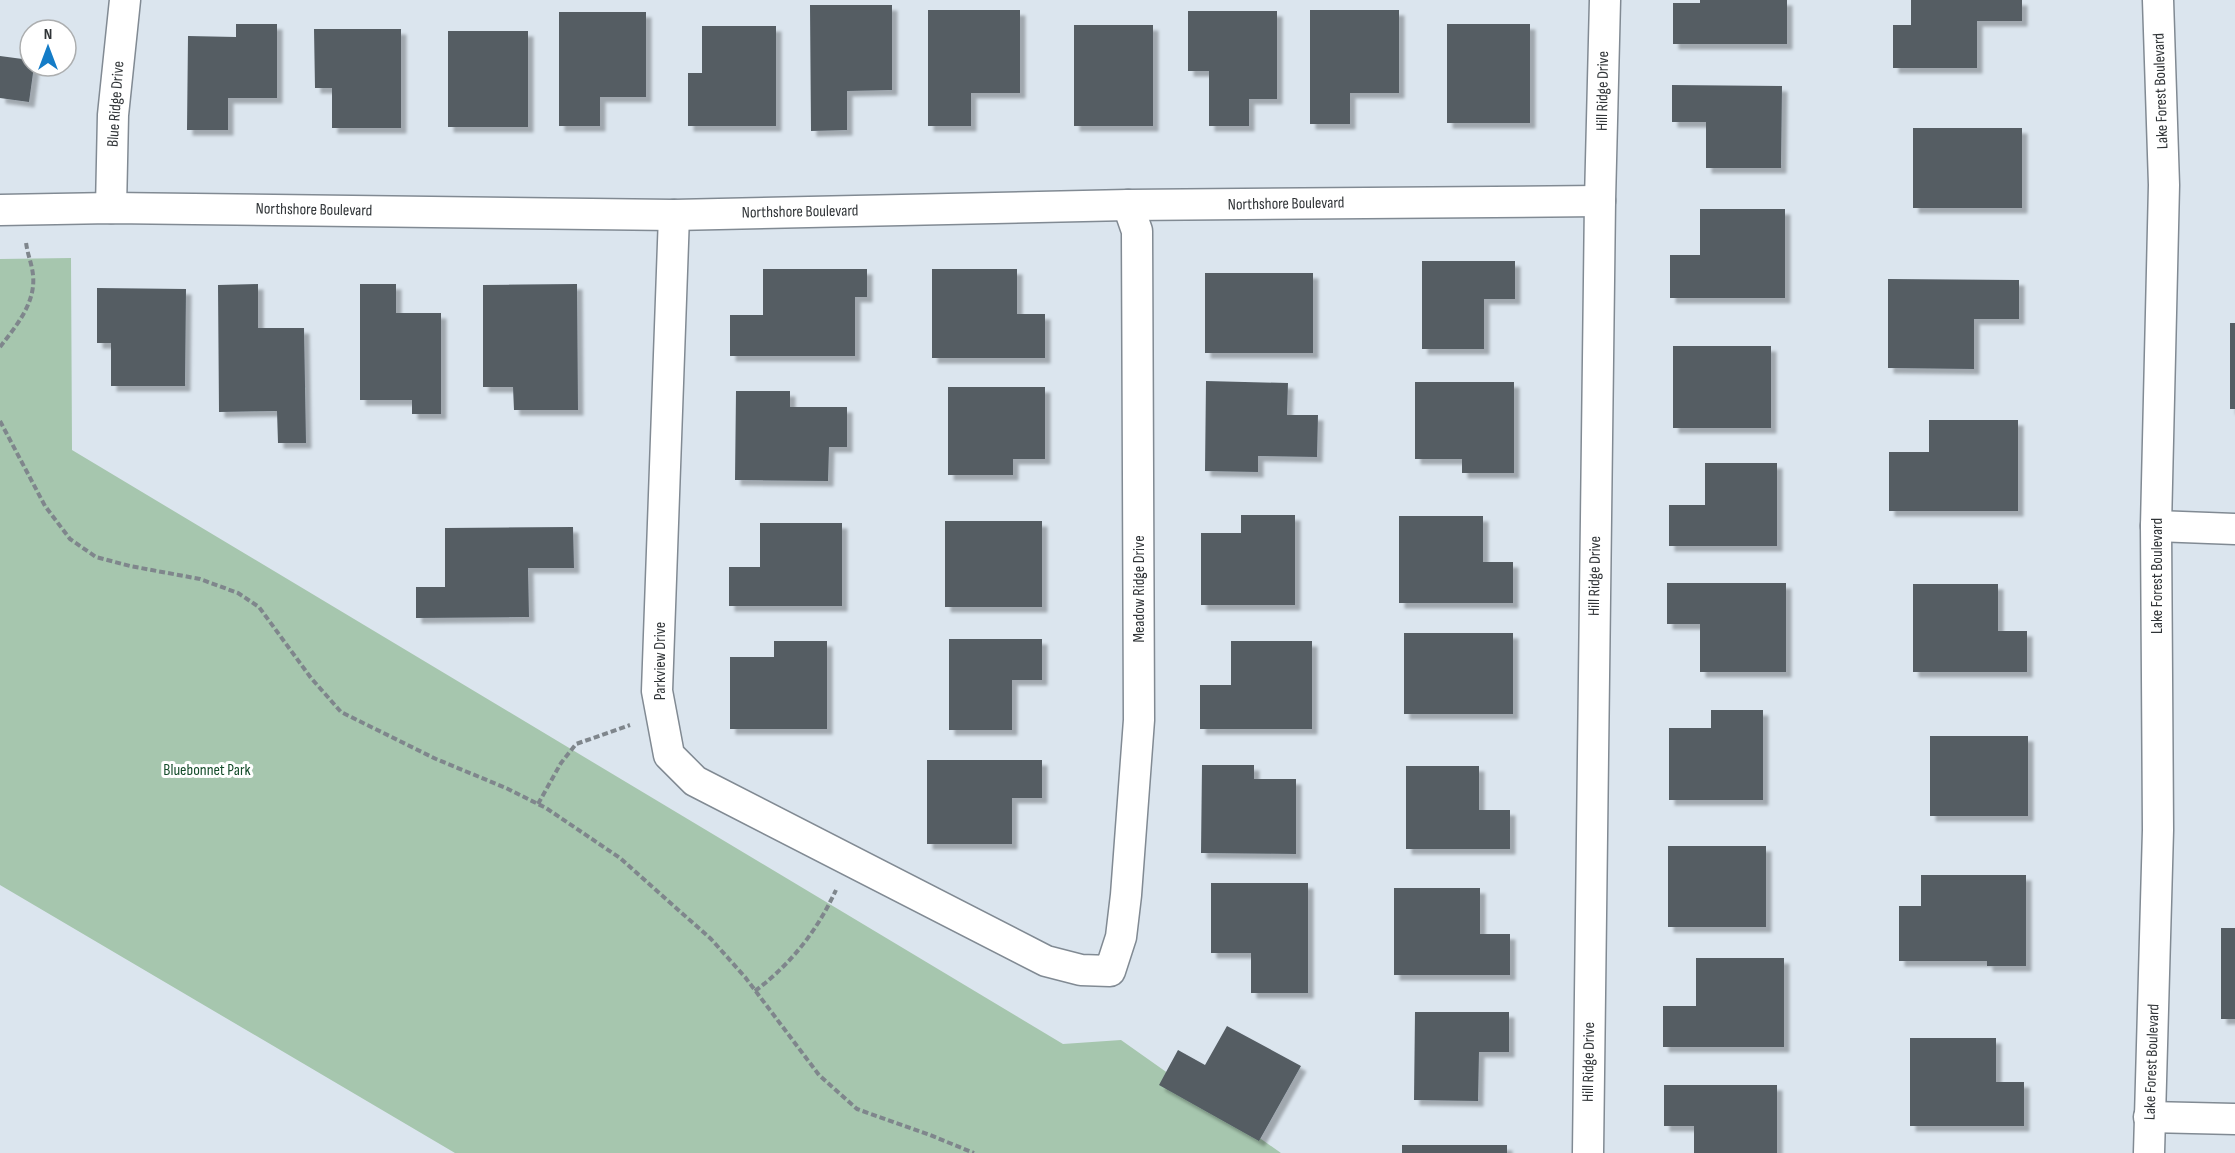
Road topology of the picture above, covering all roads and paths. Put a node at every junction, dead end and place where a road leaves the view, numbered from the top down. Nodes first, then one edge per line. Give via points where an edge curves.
1 (125, 0) edge
2 (1605, 0) edge
3 (2158, 0) edge
4 (1600, 201) junction
5 (1128, 205) junction
6 (111, 208) junction
7 (12, 209) edge
8 (674, 215) junction
9 (0, 347) edge
10 (0, 421) edge
11 (2156, 526) junction
12 (2235, 529) edge
13 (662, 714) junction
14 (538, 804) junction
15 (850, 861) junction
16 (1110, 971) joint
17 (755, 991) junction
18 (2149, 1117) junction
19 (2235, 1119) edge
20 (974, 1153) edge
21 (1588, 1153) edge
22 (2149, 1153) edge

1 - 6 street, Blue Ridge Drive via 113,115
2 - 4 street, Hill Ridge Drive
3 - 11 street, Lake Forest Boulevard via 2164,185
4 - 5 street, Northshore Boulevard
4 - 21 street, Hill Ridge Drive
5 - 8 street, Northshore Boulevard
5 - 16 street, Meadow Ridge Drive via 1137,231 1139,720 1126,895 1121,937
6 - 7 street, Northshore Boulevard
6 - 8 street, Northshore Boulevard
7 - 9 path via 33,272 34,290 28,307
8 - 13 street, Parkview Drive via 657,691
10 - 14 path via 45,506 70,539 96,557 200,579 238,593 259,607 341,712
11 - 12 street
11 - 18 street, Lake Forest Boulevard via 2158,830
13 - 14 path via 576,744
13 - 15 street, Parkview Drive via 669,755 695,781
14 - 17 path via 620,858 711,939
15 - 16 street, Parkview Drive via 1046,961 1081,970
15 - 17 path via 825,913 807,939 774,977
17 - 20 path via 819,1075 857,1109
18 - 19 street
18 - 22 street, Lake Forest Boulevard

